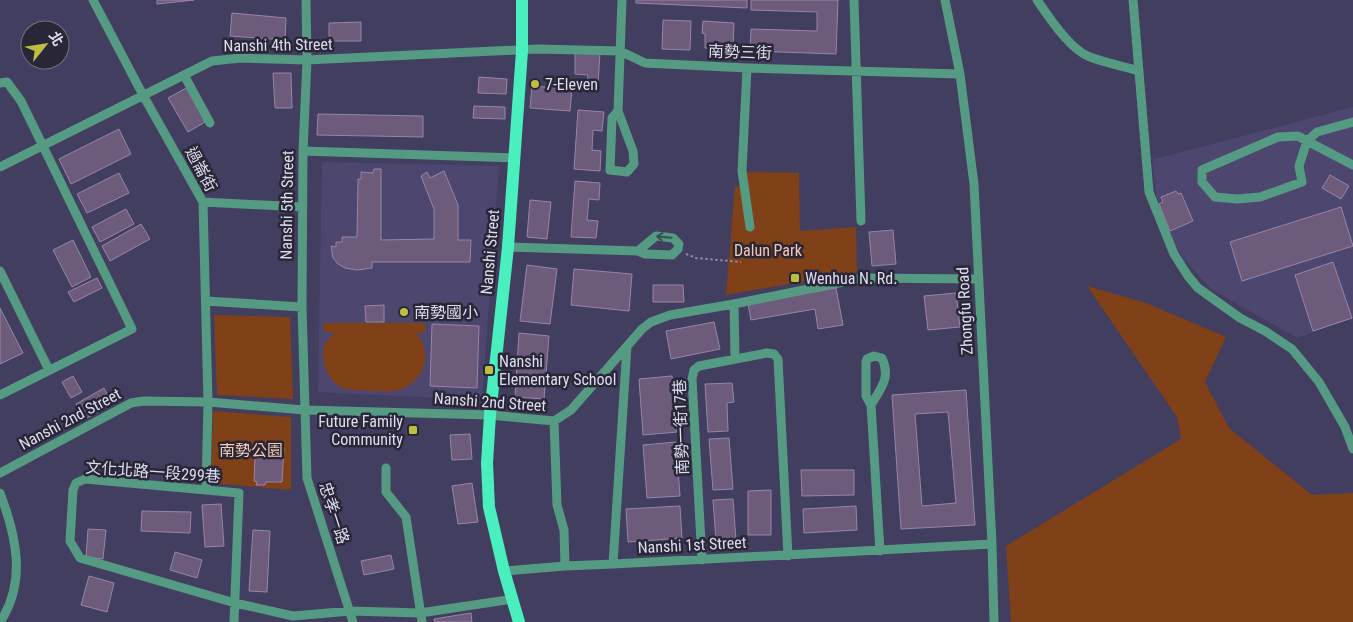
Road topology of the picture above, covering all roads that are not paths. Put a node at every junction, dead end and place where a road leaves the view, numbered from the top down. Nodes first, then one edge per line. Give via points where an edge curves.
1 (93, 0) edge
2 (306, 0) edge
3 (522, 0) edge
4 (622, 0) edge
5 (854, 0) edge
6 (945, 0) edge
7 (1037, 0) edge
8 (1133, 0) edge
9 (522, 51) junction
10 (620, 51) junction
11 (307, 60) junction
12 (746, 68) junction
13 (858, 71) junction
14 (1139, 71) junction
15 (960, 74) junction
16 (184, 75) junction
17 (0, 83) edge
18 (143, 95) junction
19 (618, 111) junction
20 (1353, 122) edge
21 (210, 123) dead end
22 (1307, 141) junction
23 (44, 145) junction
24 (303, 151) junction
25 (514, 158) junction
26 (1353, 165) edge
27 (0, 167) edge
28 (203, 202) junction
29 (302, 207) junction
30 (861, 221) dead end
31 (750, 227) dead end
32 (508, 247) junction
33 (638, 251) junction
34 (0, 271) edge
35 (979, 278) junction
36 (206, 301) junction
37 (734, 304) junction
38 (302, 307) junction
39 (627, 345) junction
40 (735, 358) junction
41 (49, 370) junction
42 (0, 395) edge
43 (208, 402) junction
44 (871, 405) junction
45 (304, 410) junction
46 (490, 415) junction
47 (554, 421) junction
48 (1353, 449) edge
49 (386, 468) dead end
50 (0, 473) edge
51 (206, 490) junction
52 (0, 493) edge
53 (992, 544) junction
54 (880, 551) junction
55 (788, 556) junction
56 (702, 560) junction
57 (613, 564) junction
58 (565, 566) junction
59 (504, 570) junction
60 (513, 598) junction
61 (235, 603) junction
62 (351, 612) junction
63 (421, 618) edge
64 (0, 622) edge
65 (234, 622) edge
66 (353, 622) edge
67 (519, 622) edge
68 (994, 622) edge

1 - 18 street, 過崙街
2 - 11 street, Nanshi 5th Street
3 - 9 main road, Nanshi Street
4 - 10 street
5 - 13 street
6 - 15 street, Zhongfu Road
7 - 14 street via 1062,33 1088,57
8 - 14 street
9 - 10 street, 南勢三街
9 - 11 street, Nanshi 4th Street
9 - 25 main road, Nanshi Street
10 - 12 street, 南勢三街 via 645,63
10 - 19 street
11 - 16 street, Nanshi 4th Street via 241,58 212,61
11 - 24 street, Nanshi 5th Street
12 - 13 street, 南勢三街
12 - 31 street via 742,171
13 - 15 street, 南勢三街
13 - 30 street
14 - 48 street via 1149,192 1174,254 1198,288 1292,349 1319,382 1345,427
15 - 35 street, Zhongfu Road via 974,184
16 - 18 street, Nanshi 4th Street
16 - 21 street
17 - 23 street via 7,82 21,101
18 - 23 street, Nanshi 4th Street
18 - 28 street, 過崙街
19 - 19 street via 633,151 634,164 627,172 610,170 612,118
20 - 22 street via 1317,132
22 - 22 street via 1299,166 1302,182 1260,197 1237,199 1215,197 1202,182 1202,170 1278,137 1298,136
22 - 26 street
23 - 27 street, Nanshi 4th Street
23 - 41 street via 132,328
24 - 25 street
24 - 29 street, Nanshi 5th Street
25 - 32 main road, Nanshi Street
28 - 29 street
28 - 36 street, 過崙街
29 - 38 street, Nanshi 5th Street
32 - 33 street
32 - 46 main road, Nanshi Street
33 -> 33 street via 672,255 679,244 673,238 656,236
34 - 41 street
35 - 37 street, Nanshi 2nd Street via 862,278
35 - 53 street, Zhongfu Road
36 - 38 street
36 - 43 street, 過崙街
37 - 39 street, Nanshi 2nd Street via 659,318 642,329
37 - 40 street
38 - 45 street, Nanshi 5th Street
39 - 47 street, Nanshi 2nd Street via 571,410
39 - 57 street, Nanshi 1st Street
40 - 55 street, 南勢一街17巷 via 767,353 778,359
40 - 56 street, 南勢一街17巷 via 699,366 694,370 692,379
41 - 42 street
43 - 45 street, Nanshi 2nd Street
43 - 50 street, Nanshi 2nd Street via 131,403
43 - 51 street, 過崙街
44 - 44 street via 885,382 886,367 882,358 874,356 867,358 866,362 866,396
44 - 54 street
45 - 46 street, Nanshi 2nd Street
45 - 62 street, 忠孝一路 via 307,478
46 - 47 street, Nanshi 2nd Street
46 - 59 main road, Nanshi Street via 489,506
47 - 58 street via 557,505 564,530
49 - 63 street via 386,492 406,517
51 - 61 street, 文化北路一段299巷 via 239,493
51 - 61 street, 文化北路一段299巷 via 85,480 76,483 72,490 70,541 80,558
52 - 64 street via 16,552 14,596
53 - 54 street, Nanshi 1st Street
53 - 68 street, Zhongfu Road
54 - 55 street, Nanshi 1st Street
55 - 56 street, Nanshi 1st Street
56 - 57 street, Nanshi 1st Street
57 - 58 street
58 - 59 street
59 - 60 main road, Nanshi Street
60 - 63 street, 文化北路一段299巷
60 - 67 main road, Nanshi Street
61 - 62 street, 文化北路一段299巷 via 293,616
61 - 65 street, 文化北路一段299巷
62 - 63 street, 文化北路一段299巷
62 - 66 street, 忠孝一路

